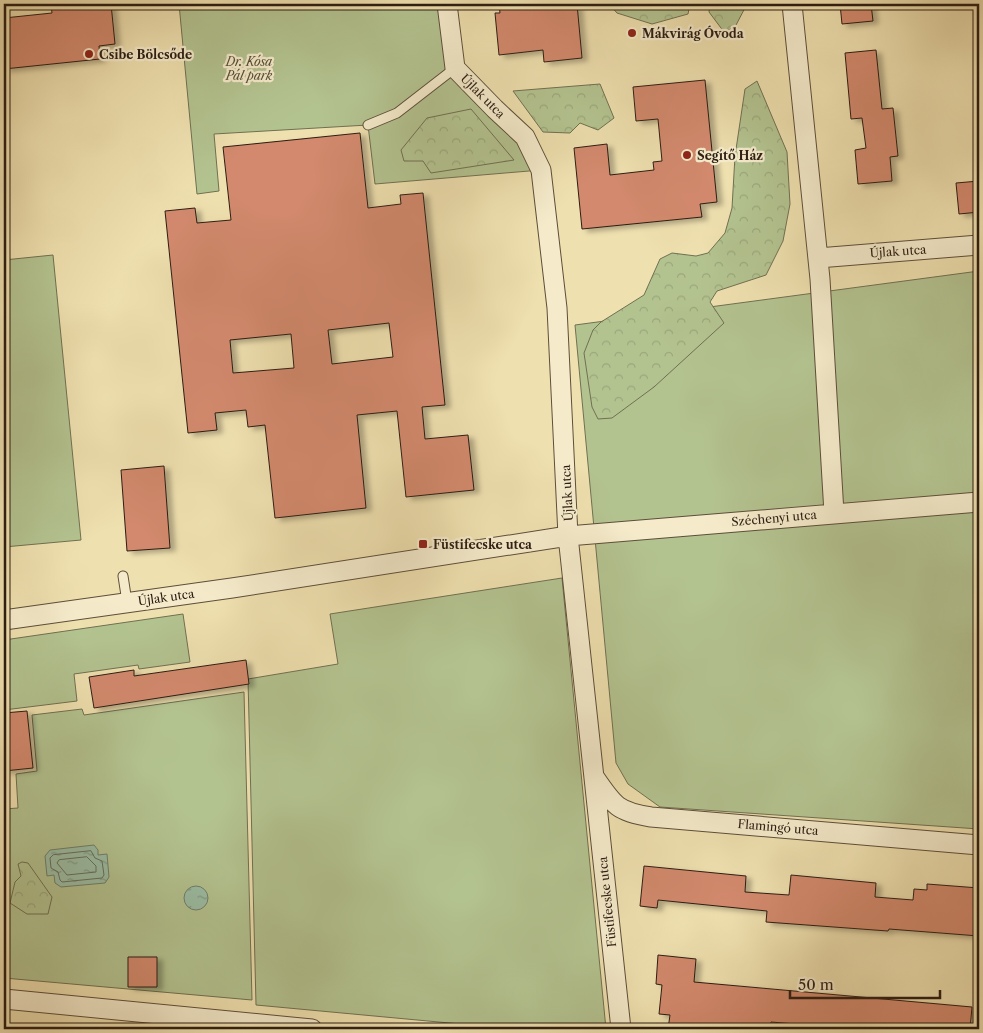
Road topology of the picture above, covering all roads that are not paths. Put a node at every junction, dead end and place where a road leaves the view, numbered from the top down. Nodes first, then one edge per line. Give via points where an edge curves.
1 (447, 4) edge
2 (792, 4) edge
3 (455, 68) junction
4 (368, 125) dead end
5 (979, 245) edge
6 (818, 258) junction
7 (979, 502) edge
8 (834, 513) junction
9 (568, 536) junction
10 (124, 576) dead end
11 (127, 602) junction
12 (4, 620) edge
13 (593, 776) junction
14 (979, 845) edge
15 (4, 999) edge
16 (312, 1029) edge
17 (621, 1029) edge

1 - 3 street, Újlak utca
2 - 6 street
3 - 4 lane via 397,113
3 - 9 street, Újlak utca via 524,137 541,170 557,308
5 - 6 street, Újlak utca
6 - 8 street
7 - 8 street, Széchenyi utca
8 - 9 street, Széchenyi utca
9 - 11 street, Újlak utca
9 - 13 street, Füstifecske utca
10 - 11 lane
11 - 12 street, Újlak utca
13 - 14 street, Flamingó utca via 611,801 629,813 651,817
13 - 17 street, Füstifecske utca
15 - 16 street

